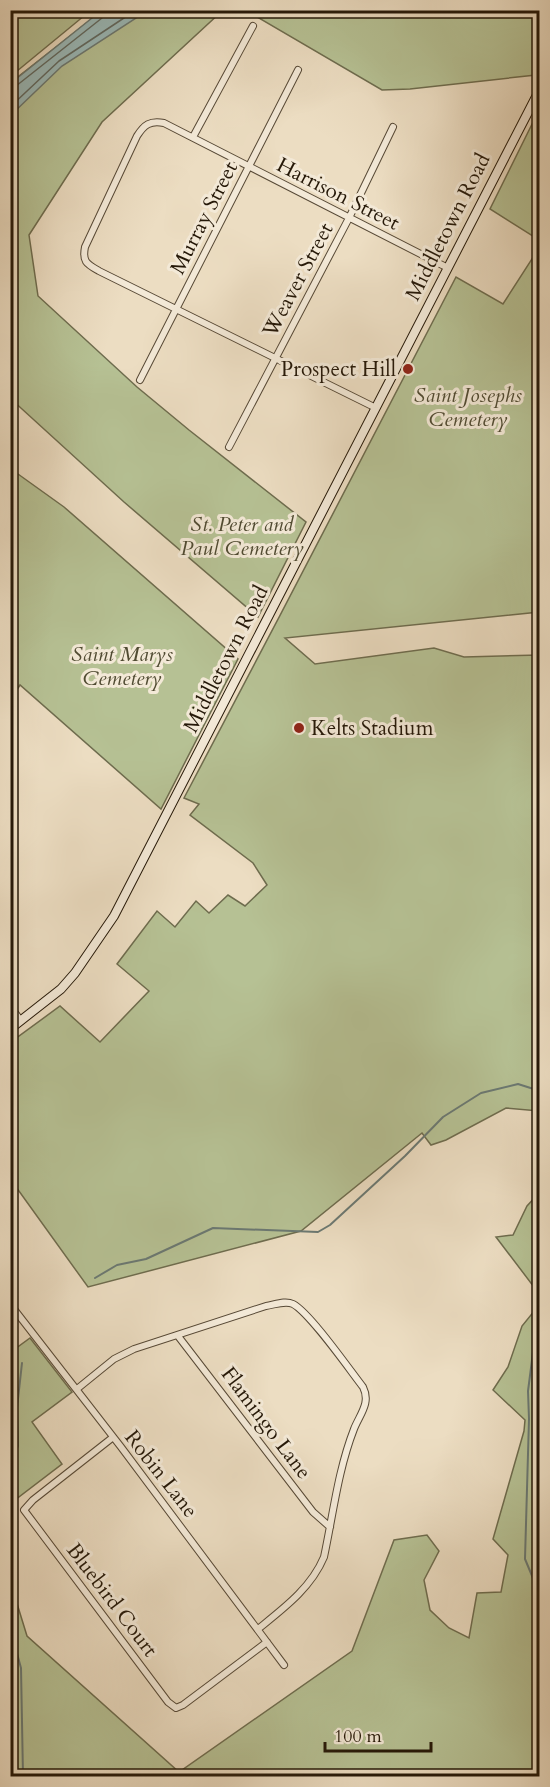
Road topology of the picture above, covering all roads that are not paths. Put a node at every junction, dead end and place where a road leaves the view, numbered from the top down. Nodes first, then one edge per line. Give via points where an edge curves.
1 (253, 26) dead end
2 (298, 70) dead end
3 (540, 89) edge
4 (393, 127) dead end
5 (193, 137) junction
6 (249, 167) junction
7 (349, 218) junction
8 (448, 268) junction
9 (176, 308) junction
10 (275, 358) junction
11 (140, 380) dead end
12 (376, 408) junction
13 (229, 447) dead end
14 (10, 1006) edge
15 (21, 1021) junction
16 (10, 1029) edge
17 (10, 1304) edge
18 (178, 1336) junction
19 (77, 1389) junction
20 (112, 1438) junction
21 (330, 1527) junction
22 (258, 1629) junction
23 (267, 1641) junction
24 (284, 1665) dead end

1 - 5 street
2 - 6 street, Murray Street
3 - 8 street, Middletown Road
4 - 7 street, Weaver Street
5 - 6 street, Harrison Street
5 - 9 street, Harrison Street via 164,123 145,125 83,256 99,271
6 - 7 street, Harrison Street
6 - 9 street, Murray Street
7 - 8 street, Harrison Street
7 - 10 street, Weaver Street
8 - 12 street, Middletown Road
9 - 10 street
9 - 11 street, Murray Street
10 - 12 street
10 - 13 street, Weaver Street
12 - 15 street, Middletown Road via 114,916 61,989
14 - 15 street
15 - 16 street, Middletown Road
17 - 19 street, Robin Lane
18 - 19 street via 122,1354
18 - 21 street, Flamingo Lane via 313,1512
18 - 21 street via 288,1302 306,1316 333,1349 367,1395 344,1461
19 - 20 street, Robin Lane
20 - 22 street, Robin Lane
20 - 23 street, Bluebird Court via 24,1510 168,1702 179,1708
21 - 22 street via 319,1569 303,1591
22 - 23 street, Robin Lane
23 - 24 street, Robin Lane

